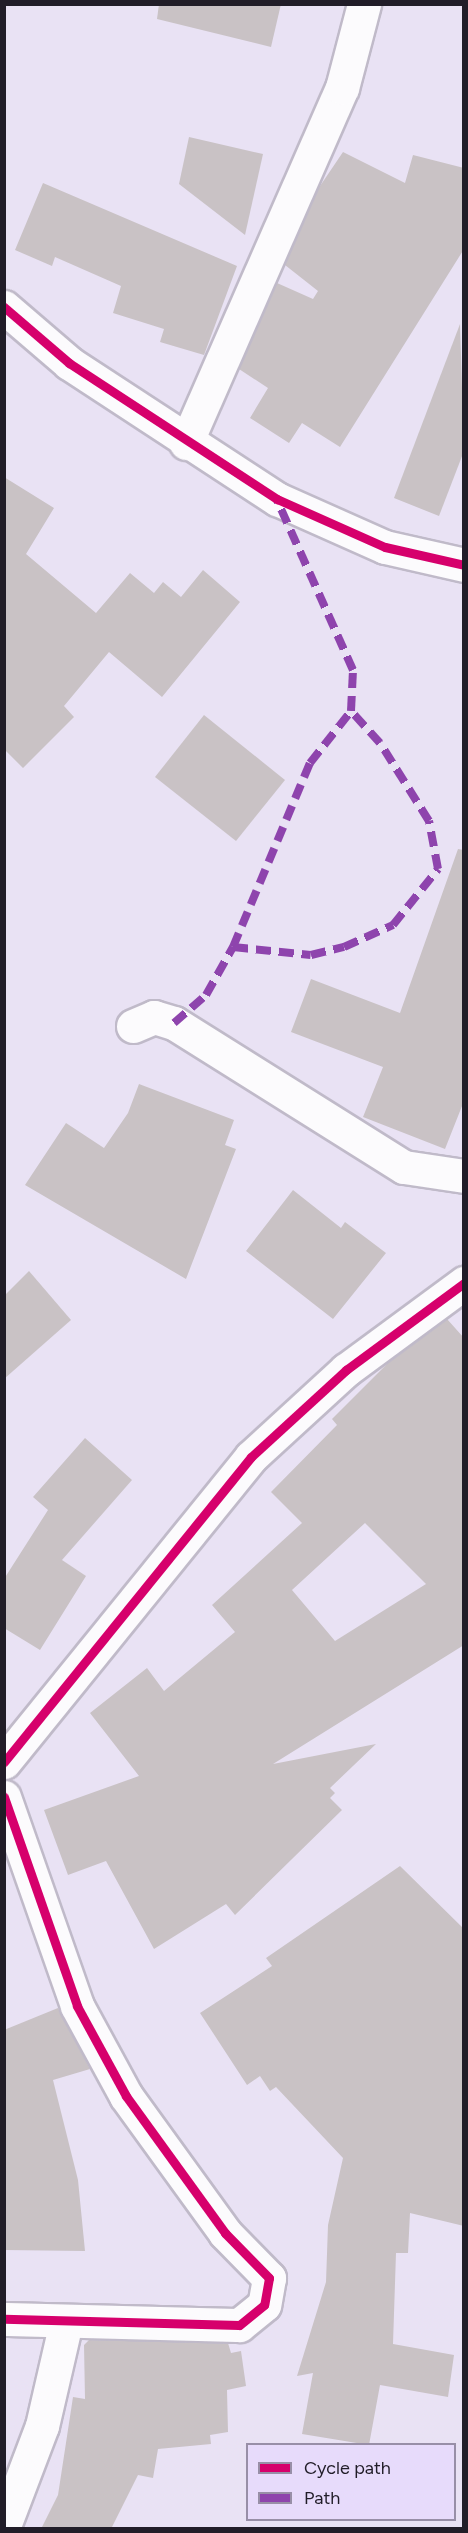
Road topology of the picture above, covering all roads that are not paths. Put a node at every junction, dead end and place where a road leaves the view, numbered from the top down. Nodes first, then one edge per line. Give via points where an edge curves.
1 (364, 4) edge
2 (4, 307) edge
3 (186, 443) junction
4 (464, 565) edge
5 (133, 1026) dead end
6 (464, 1176) edge
7 (464, 1283) edge
8 (4, 1762) edge
9 (4, 1797) edge
10 (4, 2319) edge
11 (66, 2322) junction
12 (4, 2526) edge

1 - 3 street via 324,132
2 - 3 street via 69,363
3 - 4 street via 277,499 385,547
5 - 6 street via 154,1017 174,1023 404,1167
7 - 8 street via 345,1370 251,1457
9 - 11 street via 77,2006 126,2096 225,2233 269,2278 264,2305 239,2325
10 - 11 street
11 - 12 street via 42,2426

